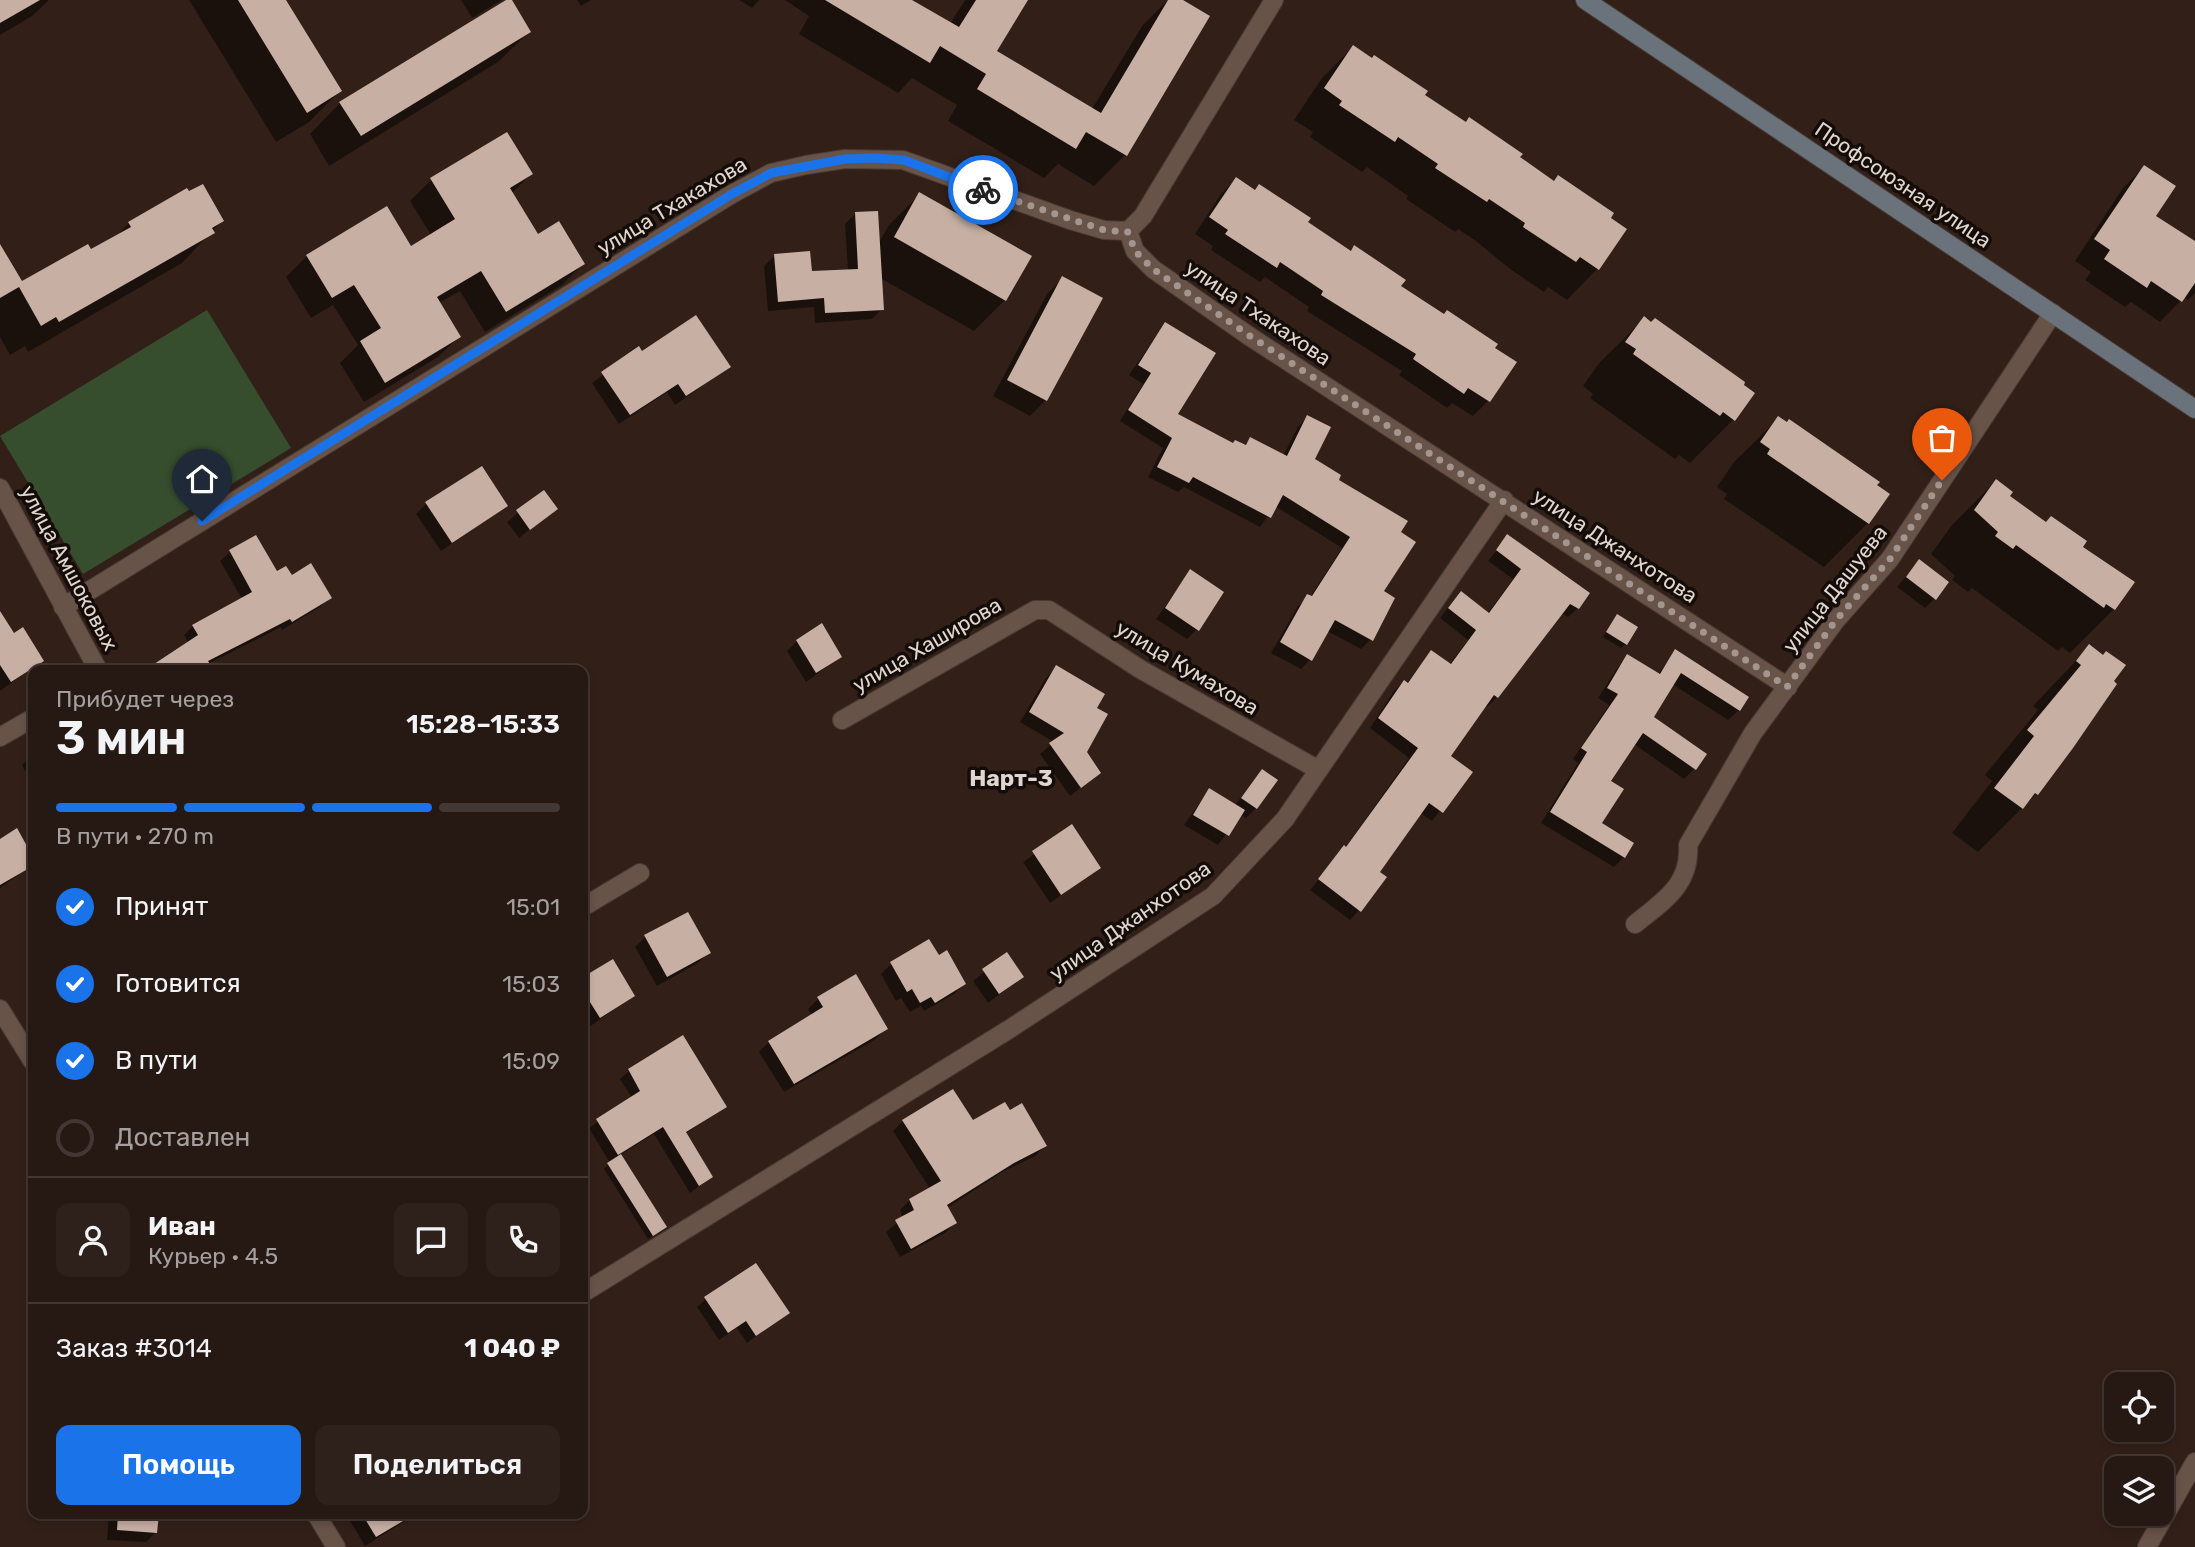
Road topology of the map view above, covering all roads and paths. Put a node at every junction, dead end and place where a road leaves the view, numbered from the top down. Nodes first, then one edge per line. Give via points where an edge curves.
1 (1274, 0) edge
2 (1585, 0) edge
3 (1128, 232) junction
4 (2053, 313) junction
5 (2195, 409) edge
6 (0, 488) edge
7 (1504, 500) junction
8 (63, 607) junction
9 (1035, 610) joint
10 (95, 665) edge
11 (1787, 687) junction
12 (842, 720) dead end
13 (28, 721) edge
14 (0, 737) edge
15 (1317, 769) junction
16 (640, 873) dead end
17 (588, 904) edge
18 (1635, 923) dead end
19 (0, 1009) edge
20 (28, 1054) edge
21 (588, 1290) edge
22 (2195, 1462) edge
23 (319, 1519) edge
24 (336, 1547) edge
25 (2147, 1547) edge

1 - 3 street via 1143,216
2 - 4 street, Профсоюзная улица
3 - 7 street, улица Тхакахова via 1135,251 1153,269
3 - 8 street, улица Тхакахова via 1070,220 904,160 845,159 771,173
4 - 5 street, Профсоюзная улица
4 - 11 street, улица Дашуева via 1890,559 1836,620
6 - 8 street, улица Амшоковых
7 - 11 street, улица Джанхотова
7 - 15 street, улица Джанхотова
8 - 10 street, улица Амшоковых
9 - 12 street, улица Хаширова
9 - 15 street, улица Кумахова via 1049,610 1140,669
11 - 18 street, улица Дашуева via 1754,733 1688,845 1689,864 1674,892
13 - 14 street
15 - 21 street, улица Джанхотова via 1285,819 1213,896 1009,1030
16 - 17 street
19 - 20 street
22 - 25 street
23 - 24 street

